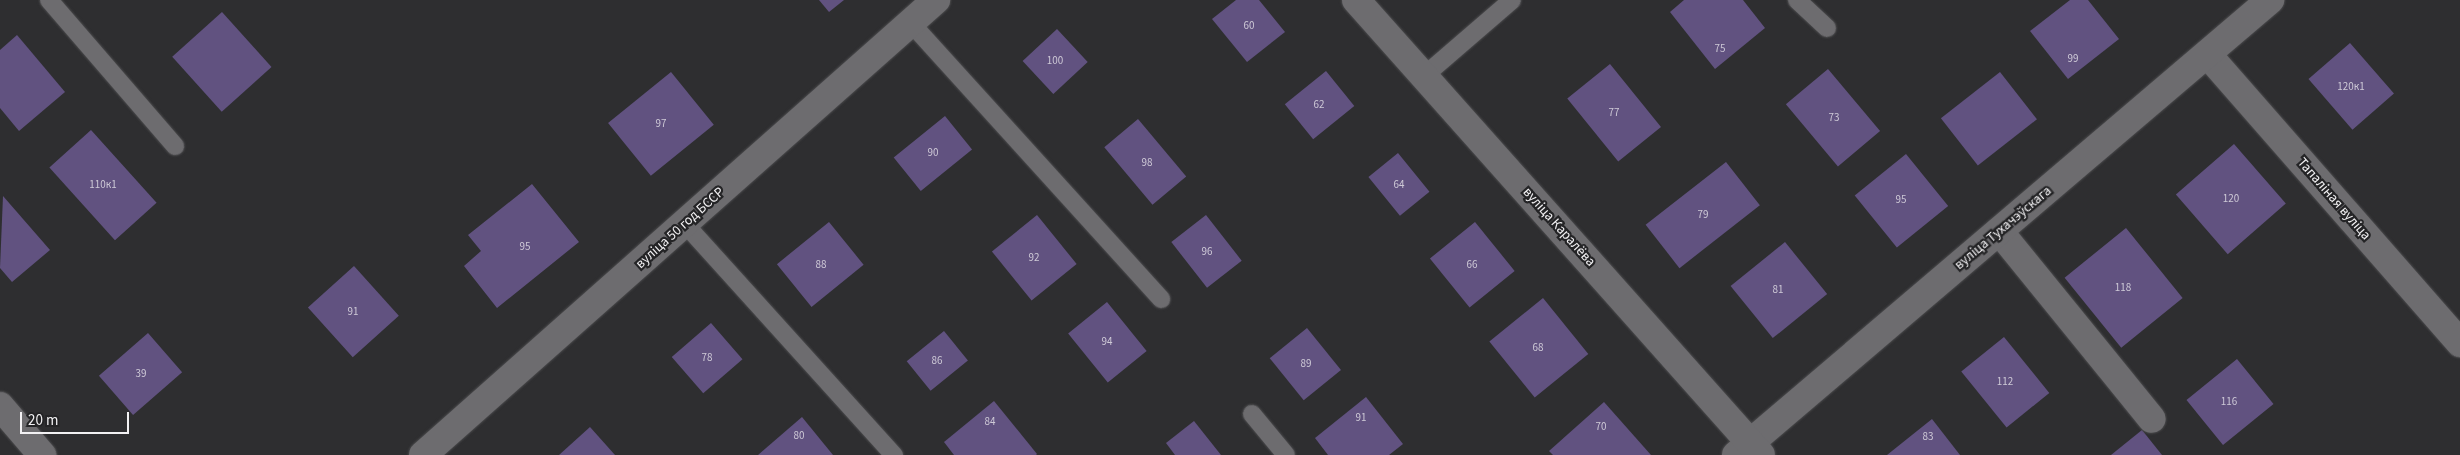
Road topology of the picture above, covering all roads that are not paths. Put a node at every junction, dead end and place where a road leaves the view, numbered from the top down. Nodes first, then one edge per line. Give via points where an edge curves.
1 (49, 0) edge
2 (936, 0) edge
3 (1356, 0) edge
4 (1512, 0) edge
5 (1797, 0) edge
6 (2270, 0) edge
7 (910, 22) junction
8 (1827, 28) dead end
9 (2208, 54) junction
10 (1424, 76) junction
11 (174, 146) dead end
12 (685, 224) junction
13 (1999, 231) junction
14 (1161, 299) dead end
15 (2460, 343) edge
16 (2, 412) edge
17 (1252, 414) dead end
18 (2152, 419) dead end
19 (1749, 451) edge
20 (42, 455) edge
21 (422, 455) edge
22 (894, 455) edge
23 (1286, 455) edge

1 - 11 lane
2 - 7 street, вуліца 50 год БССР
3 - 10 street, вуліца Каралёва
4 - 10 lane
5 - 8 lane
6 - 9 street, вуліца Тухачэўскага
7 - 12 street, вуліца 50 год БССР
7 - 14 lane
9 - 13 street, вуліца Тухачэўскага
9 - 15 street, Тапаліная вуліца
10 - 19 street, вуліца Каралёва
12 - 21 street, вуліца 50 год БССР
12 - 22 lane
13 - 18 street
13 - 19 street, вуліца Тухачэўскага
16 - 20 street
17 - 23 lane

